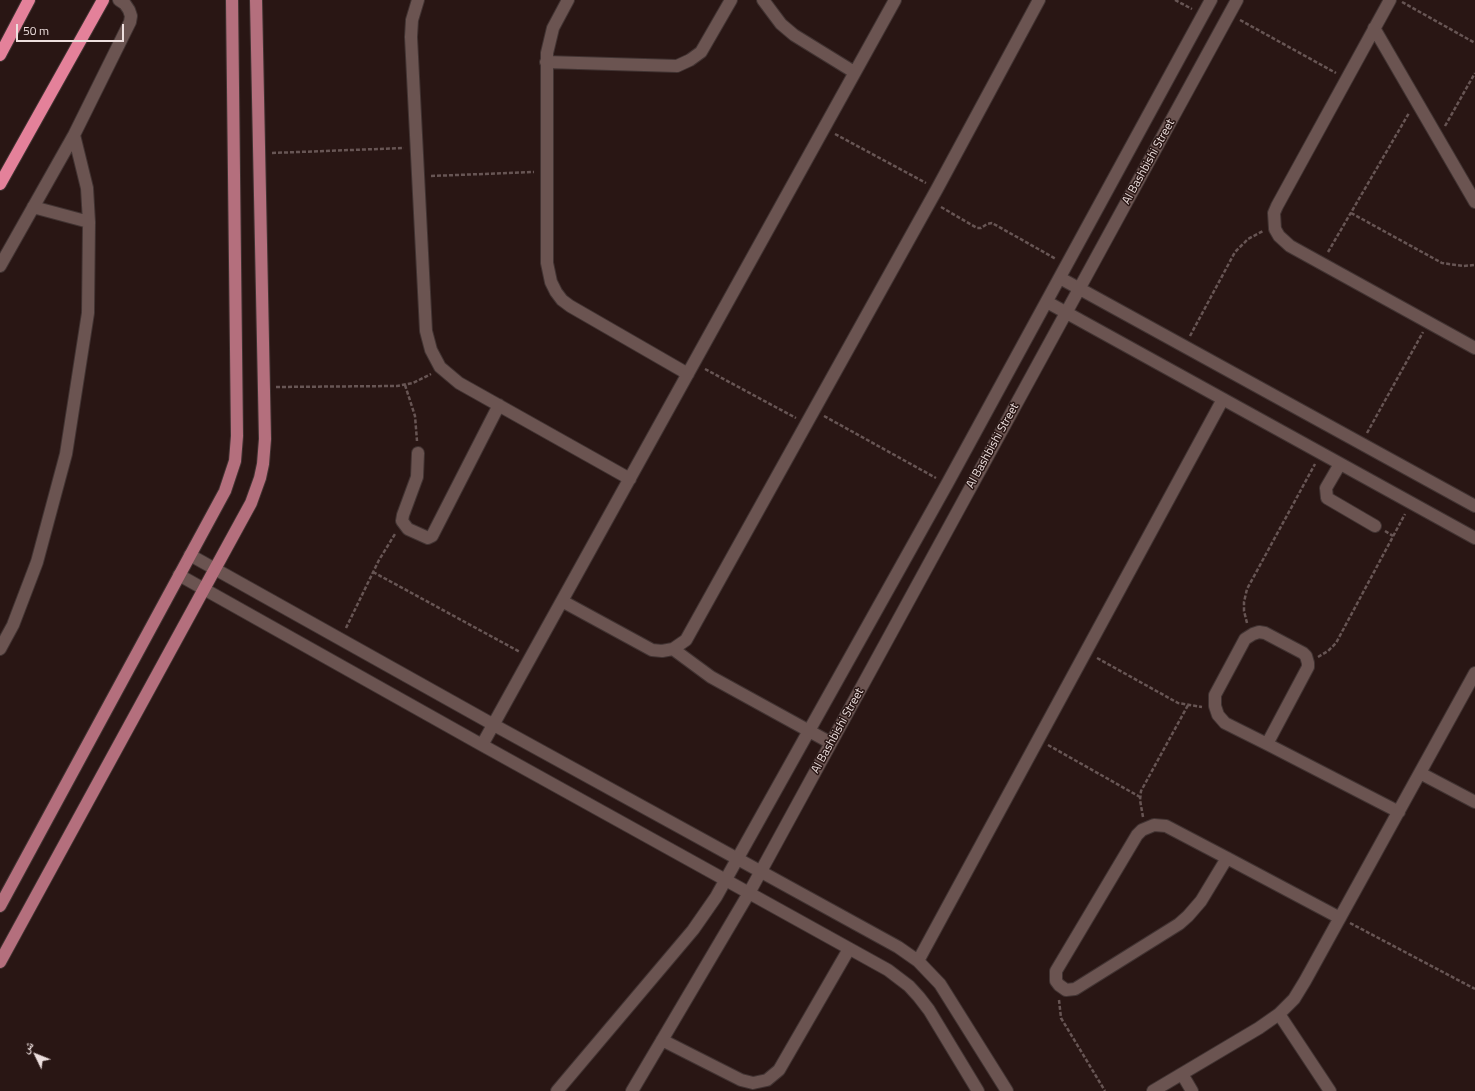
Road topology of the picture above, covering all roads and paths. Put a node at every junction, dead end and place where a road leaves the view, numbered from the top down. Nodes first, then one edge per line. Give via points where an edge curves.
1 (29, 0) edge
2 (103, 0) edge
3 (119, 0) edge
4 (232, 0) edge
5 (256, 0) edge
6 (418, 0) edge
7 (568, 0) edge
8 (731, 0) edge
9 (763, 0) edge
10 (894, 0) edge
11 (1039, 0) edge
12 (1175, 0) edge
13 (1211, 0) edge
14 (1237, 0) edge
15 (1390, 0) edge
16 (1399, 0) edge
17 (1230, 14) junction
18 (1203, 15) junction
19 (1374, 28) junction
20 (1475, 43) edge
21 (0, 55) edge
22 (546, 62) junction
23 (854, 72) junction
24 (1475, 73) edge
25 (1347, 79) junction
26 (1416, 100) junction
27 (824, 128) junction
28 (74, 135) junction
29 (1438, 139) junction
30 (417, 147) junction
31 (259, 154) junction
32 (547, 172) junction
33 (418, 176) junction
34 (0, 184) edge
35 (937, 189) junction
36 (930, 201) junction
37 (1475, 202) edge
38 (33, 207) junction
39 (1351, 213) junction
40 (89, 222) junction
41 (1275, 229) junction
42 (1322, 264) junction
43 (1067, 265) junction
44 (1475, 265) edge
45 (0, 266) edge
46 (1060, 278) junction
47 (1080, 289) junction
48 (1046, 302) junction
49 (1066, 313) junction
50 (1429, 323) junction
51 (1184, 346) junction
52 (1475, 348) edge
53 (440, 367) junction
54 (691, 369) junction
55 (405, 385) junction
56 (264, 387) junction
57 (1223, 399) junction
58 (499, 405) junction
59 (814, 411) junction
60 (807, 424) junction
61 (1361, 444) junction
62 (418, 453) joint
63 (1321, 453) junction
64 (1340, 464) junction
65 (630, 479) junction
66 (947, 484) junction
67 (1411, 503) junction
68 (1475, 506) edge
69 (403, 524) junction
70 (1374, 526) dead end
71 (1475, 538) edge
72 (190, 555) junction
73 (214, 569) junction
74 (373, 572) junction
75 (179, 575) junction
76 (204, 589) junction
77 (562, 601) junction
78 (1253, 634) junction
79 (340, 639) junction
80 (0, 649) edge
81 (673, 649) junction
82 (1087, 652) junction
83 (531, 658) junction
84 (1308, 659) junction
85 (1475, 673) edge
86 (1188, 705) junction
87 (1215, 706) junction
88 (494, 725) junction
89 (809, 731) junction
90 (1039, 740) junction
91 (831, 743) junction
92 (1267, 744) junction
93 (482, 745) junction
94 (1420, 773) junction
95 (1140, 797) junction
96 (1475, 802) edge
97 (1399, 812) junction
98 (1147, 827) junction
99 (1227, 858) junction
100 (738, 859) junction
101 (761, 872) junction
102 (726, 880) junction
103 (749, 893) junction
104 (0, 906) edge
105 (1340, 918) junction
106 (849, 949) junction
107 (0, 962) edge
108 (918, 962) junction
109 (1062, 988) junction
110 (1475, 989) edge
111 (1279, 1014) junction
112 (662, 1040) junction
113 (1182, 1074) junction
114 (557, 1091) edge
115 (632, 1091) edge
116 (978, 1091) edge
117 (1008, 1091) edge
118 (1106, 1091) edge
119 (1153, 1091) edge
120 (1192, 1091) edge
121 (1330, 1091) edge

1 - 21 highway
2 - 34 highway
3 - 28 street via 129,10 130,22
4 - 72 main road via 237,449 225,491
5 - 31 main road
6 - 30 street via 411,28
7 - 22 street via 550,36
8 - 22 street via 701,52 677,66
9 - 23 street via 781,24 794,35
10 - 23 street
11 - 35 street
12 - 18 path
13 - 18 street, Al Bashbishi Street
14 - 17 street, Al Bashbishi Street
15 - 19 street
16 - 20 path
17 - 25 path
17 - 47 street, Al Bashbishi Street
18 - 43 street, Al Bashbishi Street
19 - 25 street
19 - 26 street
22 - 32 street
23 - 27 street
24 - 29 path
25 - 41 street via 1277,206 1274,213
26 - 29 street
26 - 39 path
27 - 35 path
27 - 54 street
28 - 38 street
28 - 40 street via 87,188
29 - 37 street
30 - 31 path
30 - 33 street
31 - 56 main road
32 - 33 path
32 - 54 street via 547,262 550,282 556,292 570,306
33 - 53 street via 426,332 431,350
35 - 36 street
36 - 43 path via 977,228 992,223
36 - 59 street
38 - 40 street
38 - 45 street
39 - 42 path
39 - 44 path via 1442,263
40 - 80 street via 88,313 66,454 37,562 13,625
41 - 42 street via 1284,242
41 - 51 path via 1256,234 1235,252
42 - 50 street
43 - 46 street, Al Bashbishi Street
46 - 47 street
46 - 48 street, Al Bashbishi Street
47 - 49 street, Al Bashbishi Street
47 - 51 street
48 - 49 street
48 - 66 street, Al Bashbishi Street
49 - 57 street
49 - 91 street, Al Bashbishi Street
50 - 52 street
50 - 61 path
51 - 61 street
53 - 55 path via 424,379
53 - 58 street via 459,383
54 - 60 path
54 - 65 street
55 - 56 path
55 - 62 path via 415,416
56 - 73 main road via 265,439 260,478 251,503
57 - 63 street
57 - 82 street
58 - 65 street
58 - 69 street via 432,536 427,538
59 - 60 street
59 - 66 path
60 - 81 street via 686,640
61 - 68 street
62 - 69 street via 417,477 402,518
63 - 64 street
63 - 78 path via 1247,589 1244,611
64 - 67 street
64 - 70 street via 1326,488 1327,498
65 - 77 street
66 - 89 street, Al Bashbishi Street
67 - 71 street
67 - 84 path via 1336,643 1324,654
69 - 74 path via 393,536
72 - 73 street
72 - 75 main road
73 - 76 main road
73 - 79 street
74 - 79 path
74 - 83 path
75 - 76 street
75 - 104 main road
76 - 93 street
76 - 107 main road
77 - 81 street via 652,650
77 - 83 street
78 - 84 street via 1265,633 1300,651
78 - 87 street via 1245,639 1214,695
79 - 88 street
81 - 89 street via 711,677
82 - 86 path via 1178,703
82 - 90 street
83 - 88 street
84 - 92 street via 1308,667
85 - 94 street
86 - 87 path
86 - 95 path
87 - 92 street via 1218,715 1226,723
88 - 93 street
88 - 100 street
89 - 91 street
89 - 100 street, Al Bashbishi Street
90 - 95 path
90 - 108 street
91 - 101 street, Al Bashbishi Street
92 - 97 street
93 - 102 street
94 - 96 street
94 - 97 street
95 - 98 path via 1140,809
97 - 105 street
98 - 99 street via 1160,824 1166,826
98 - 109 street via 1137,835 1056,970 1056,981
99 - 105 street
99 - 109 street via 1201,901 1179,924 1074,989
100 - 101 street
100 - 102 street, Al Bashbishi Street
101 - 103 street, Al Bashbishi Street
101 - 108 street via 898,947
102 - 103 street
102 - 114 street, Al Bashbishi Street via 693,930
103 - 106 street
103 - 112 street, Al Bashbishi Street
105 - 110 path
105 - 111 street via 1300,990
106 - 112 street via 779,1070 767,1080 753,1083 741,1080
106 - 116 street via 898,977 919,997
108 - 117 street via 949,996
109 - 118 path via 1058,1000 1061,1018
111 - 113 street
111 - 121 street
112 - 115 street, Al Bashbishi Street
113 - 119 street
113 - 120 street

